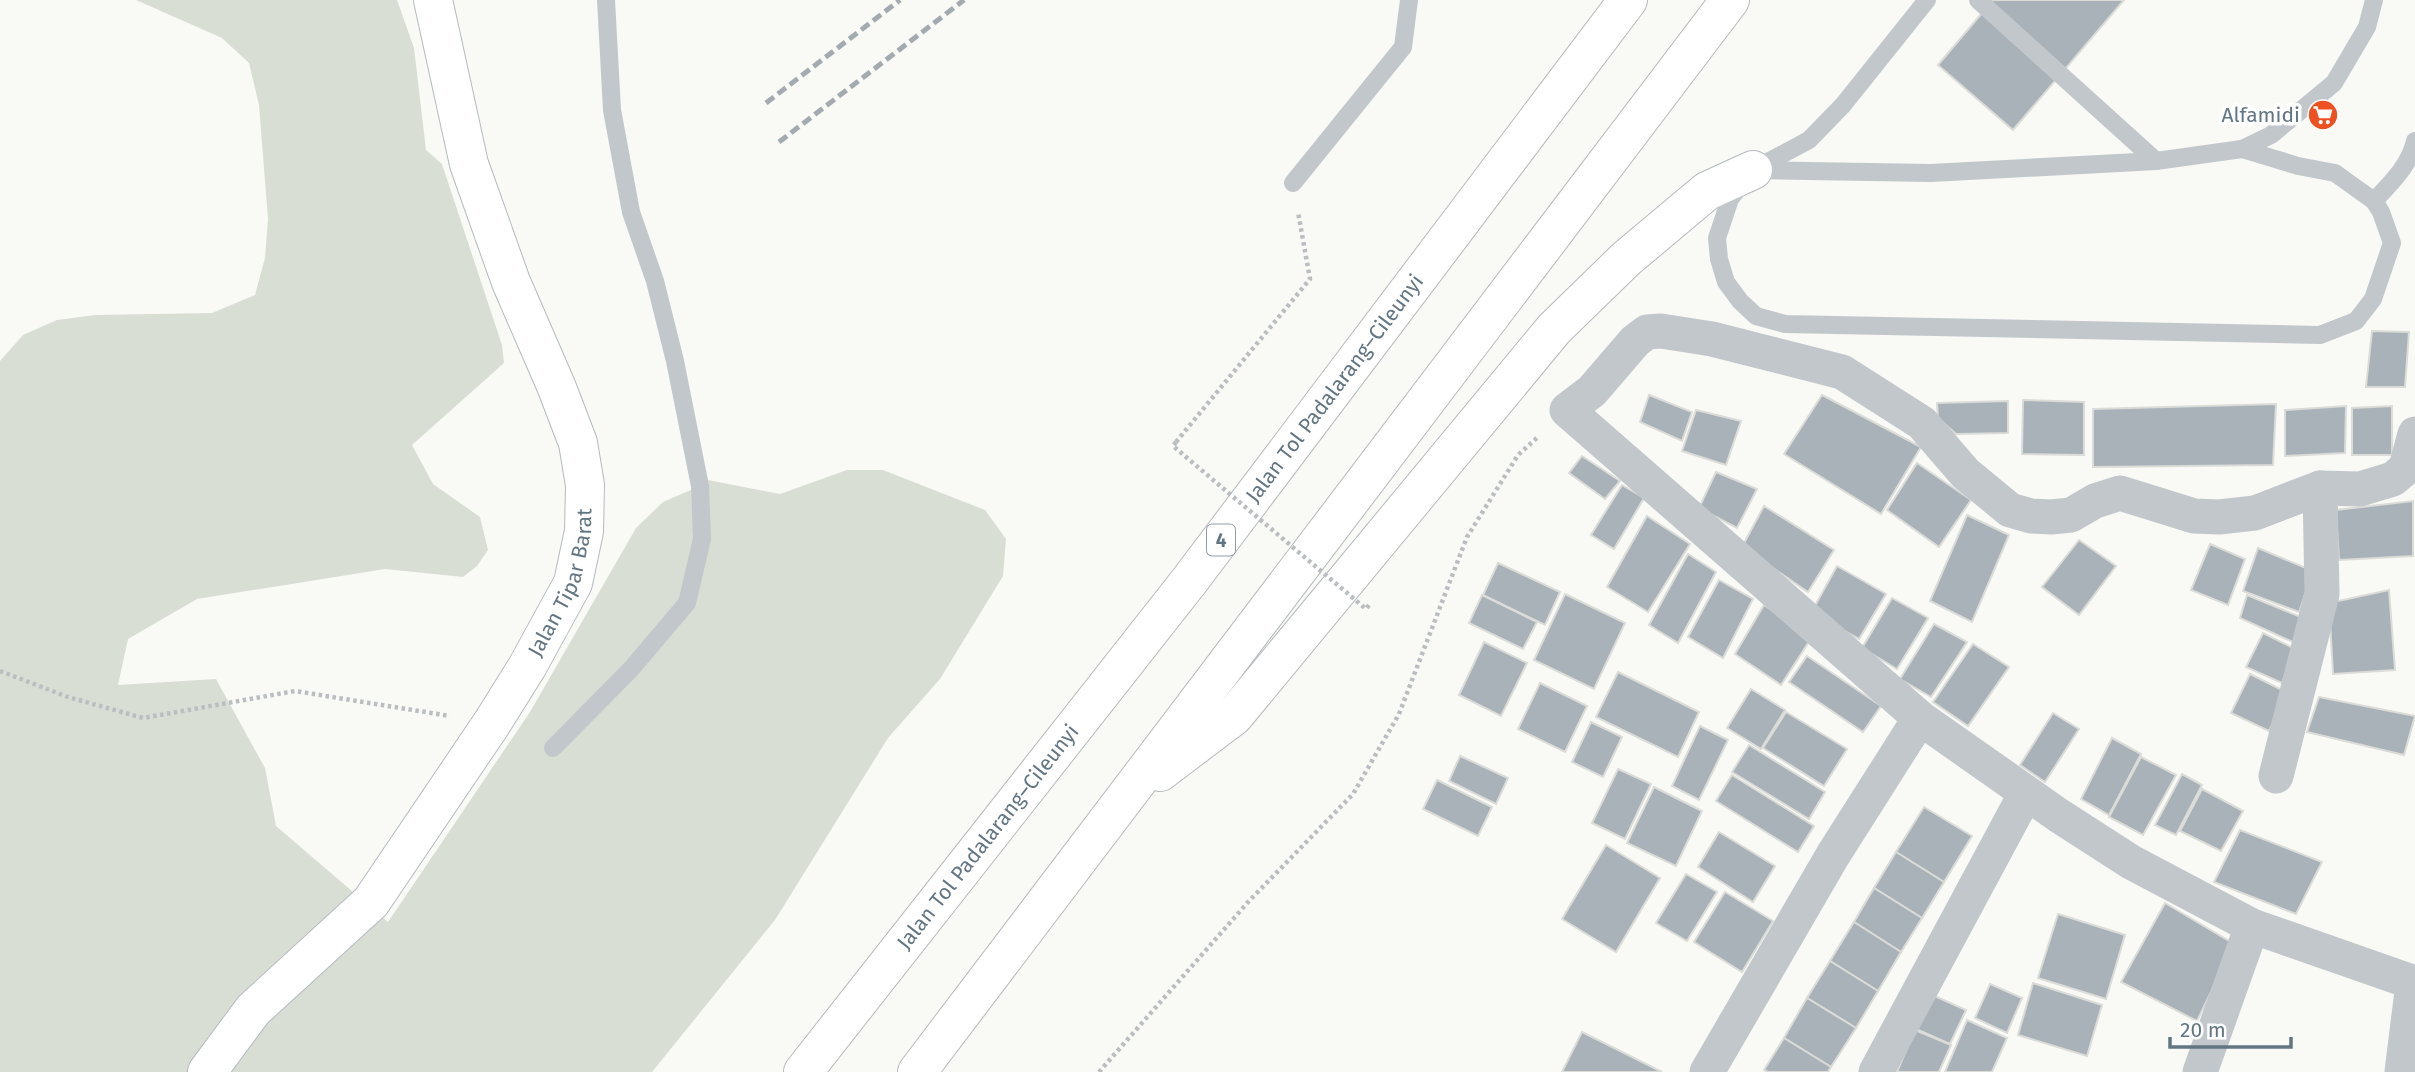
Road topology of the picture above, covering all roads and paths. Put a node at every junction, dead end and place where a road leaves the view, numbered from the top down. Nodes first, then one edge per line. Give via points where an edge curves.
1 (433, 0) edge
2 (606, 0) edge
3 (1409, 0) edge
4 (1629, 0) edge
5 (1730, 0) edge
6 (1927, 0) edge
7 (1978, 0) edge
8 (2374, 0) edge
9 (2415, 141) edge
10 (2242, 149) junction
11 (2156, 161) junction
12 (1753, 170) junction
13 (1293, 183) joint
14 (2374, 201) junction
15 (1567, 410) junction
16 (2415, 434) edge
17 (2320, 488) junction
18 (1369, 605) dead end
19 (0, 671) edge
20 (1920, 718) junction
21 (492, 723) junction
22 (553, 748) dead end
23 (2276, 776) dead end
24 (2026, 793) junction
25 (1121, 802) junction
26 (2252, 926) junction
27 (2414, 983) edge
28 (207, 1072) edge
29 (803, 1072) edge
30 (917, 1072) edge
31 (1099, 1072) edge
32 (1707, 1072) edge
33 (1876, 1072) edge
34 (2200, 1072) edge
35 (2402, 1072) edge

1 - 21 main road, Jalan Tipar Barat via 468,164 578,443 585,485 584,531 573,583
2 - 22 lane via 612,110 631,212 675,361 700,486 702,539 687,603 631,669
3 - 13 lane via 1403,47
4 - 29 main road, Jalan Tol Padalarang–Cileunyi / 4 via 1190,580
5 - 25 main road
6 - 12 lane via 1843,106 1809,140
7 - 11 lane
8 - 10 lane via 2367,26 2334,83 2271,135
9 - 14 lane via 2399,175
10 - 11 lane
10 - 14 lane via 2335,173
11 - 12 lane via 1931,173
12 - 14 lane via 1730,199 1717,238 1719,259 1726,282 1756,316 1785,324 2320,335 2356,320 2373,299 2392,243
12 - 25 main road via 1707,191 1627,258 1554,329 1234,716
13 - 18 path, bridge via 1310,279 1173,446 1366,609
15 - 17 street via 1601,382 1634,341 1647,331 1661,331 1842,372 1922,424 1965,473 2010,510 2031,516 2071,515 2120,493 2194,516 2219,517 2255,513
15 - 20 street
15 - 31 path via 1518,455 1467,537 1399,714 1353,794 1249,901
16 - 17 street via 2406,468 2393,479 2360,489
17 - 23 street via 2322,594
19 - 21 path via 143,718 295,691
20 - 24 street
20 - 32 street via 1833,855
21 - 28 main road, Jalan Tipar Barat via 371,902 253,1010
24 - 26 street via 2132,862
24 - 33 street
25 - 30 main road
26 - 27 street
26 - 34 street
27 - 35 street

